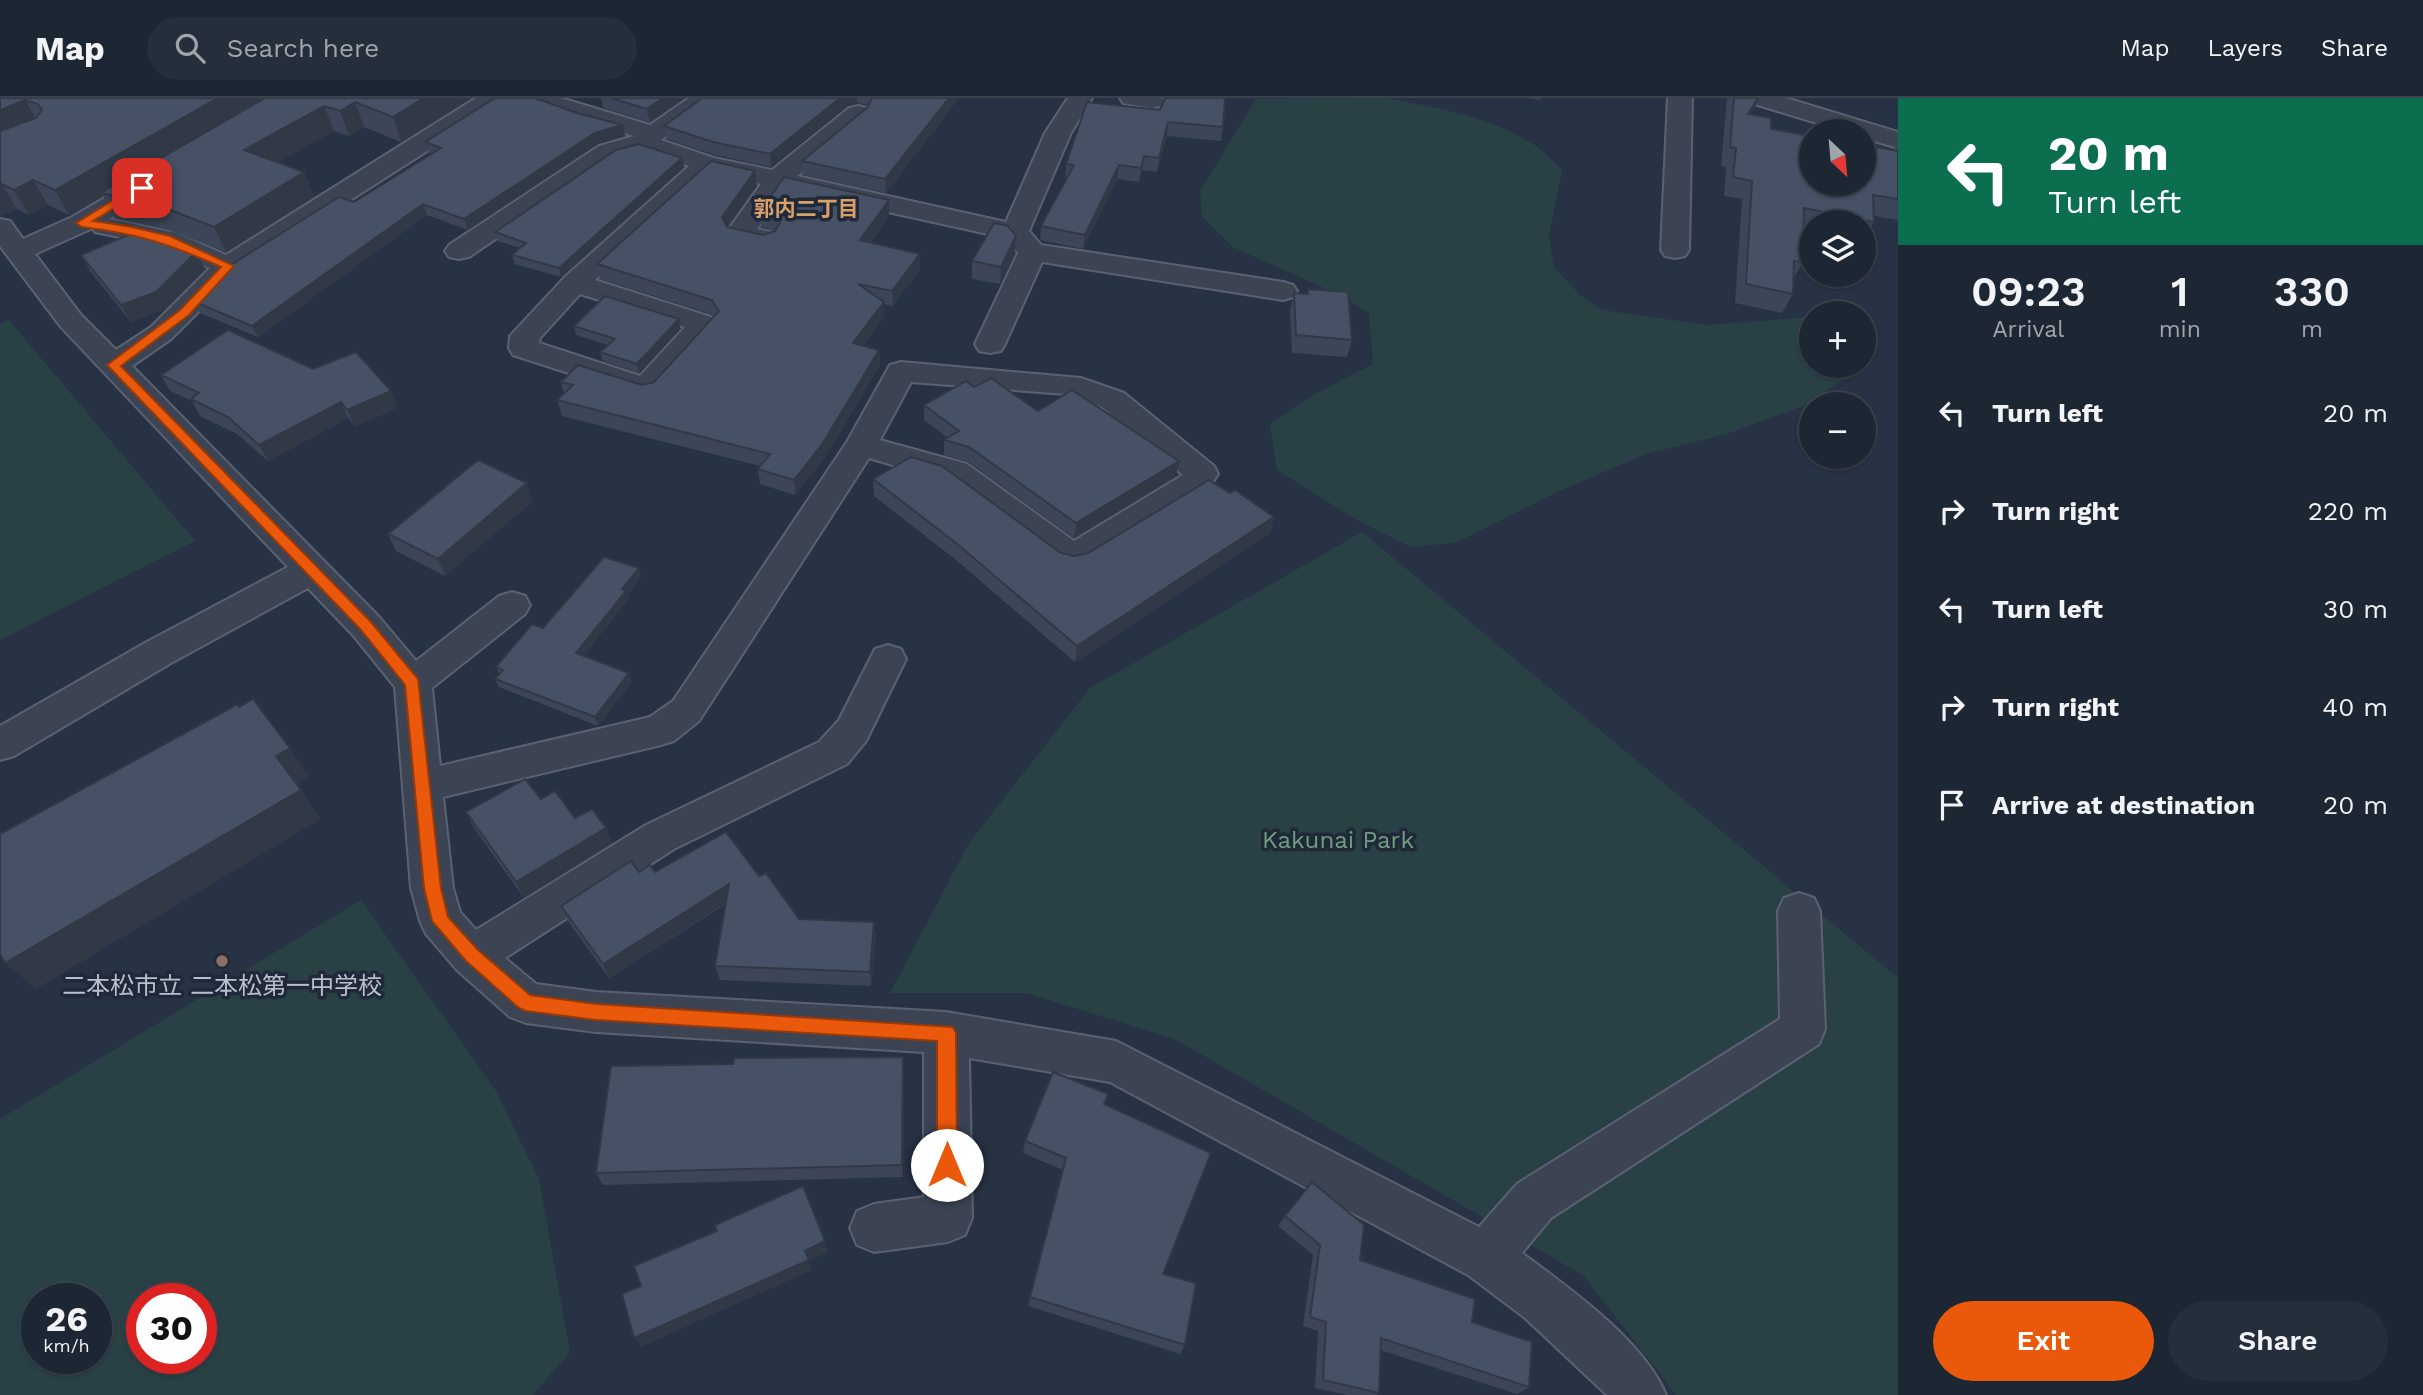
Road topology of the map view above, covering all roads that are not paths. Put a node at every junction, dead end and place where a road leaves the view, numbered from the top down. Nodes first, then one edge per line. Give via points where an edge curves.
1 (493, 98) edge
2 (535, 98) edge
3 (705, 98) edge
4 (1080, 98) edge
5 (1680, 98) edge
6 (1760, 98) edge
7 (858, 113) edge
8 (648, 138) junction
9 (1898, 140) edge
10 (707, 164) junction
11 (174, 169) edge
12 (777, 179) junction
13 (82, 223) junction
14 (9, 239) edge
15 (765, 239) edge
16 (1023, 242) junction
17 (1675, 250) dead end
18 (459, 251) dead end
19 (228, 266) junction
20 (575, 284) junction
21 (1283, 292) dead end
22 (990, 344) dead end
23 (113, 365) junction
24 (861, 444) junction
25 (312, 570) junction
26 (512, 605) dead end
27 (888, 659) dead end
28 (413, 683) junction
29 (0, 745) edge
30 (421, 786) junction
31 (1798, 911) dead end
32 (472, 956) junction
33 (946, 1033) junction
34 (874, 1228) dead end
35 (1486, 1257) junction
36 (1640, 1395) edge

1 - 19 street
2 - 8 street
3 - 8 street
4 - 16 street via 1058,133
5 - 17 street
6 - 9 street
7 - 12 street
8 - 10 street
8 - 18 street via 608,151
10 - 12 street
10 - 20 street
11 - 13 street
12 - 15 street via 740,233
12 - 16 street via 977,226
13 - 14 street
13 - 19 street via 166,239
14 - 23 street via 71,321
16 - 21 street
16 - 22 street
19 - 23 street via 184,312
20 - 20 street via 524,336 524,348 646,388 704,324
23 - 25 street
24 - 24 street via 901,372 1070,385 1113,400 1202,474 1191,488 1073,558 955,472
24 - 30 street via 686,711 661,730
25 - 28 street
25 - 29 street
26 - 28 street
27 - 32 street via 853,730 833,753 660,837
28 - 30 street
30 - 32 street via 432,888 441,921
31 - 35 street via 1803,1029 1534,1201
32 - 33 street via 526,1003 596,1012
33 - 34 street via 948,1218
33 - 35 street via 1116,1062
35 - 36 street via 1544,1300 1608,1358

